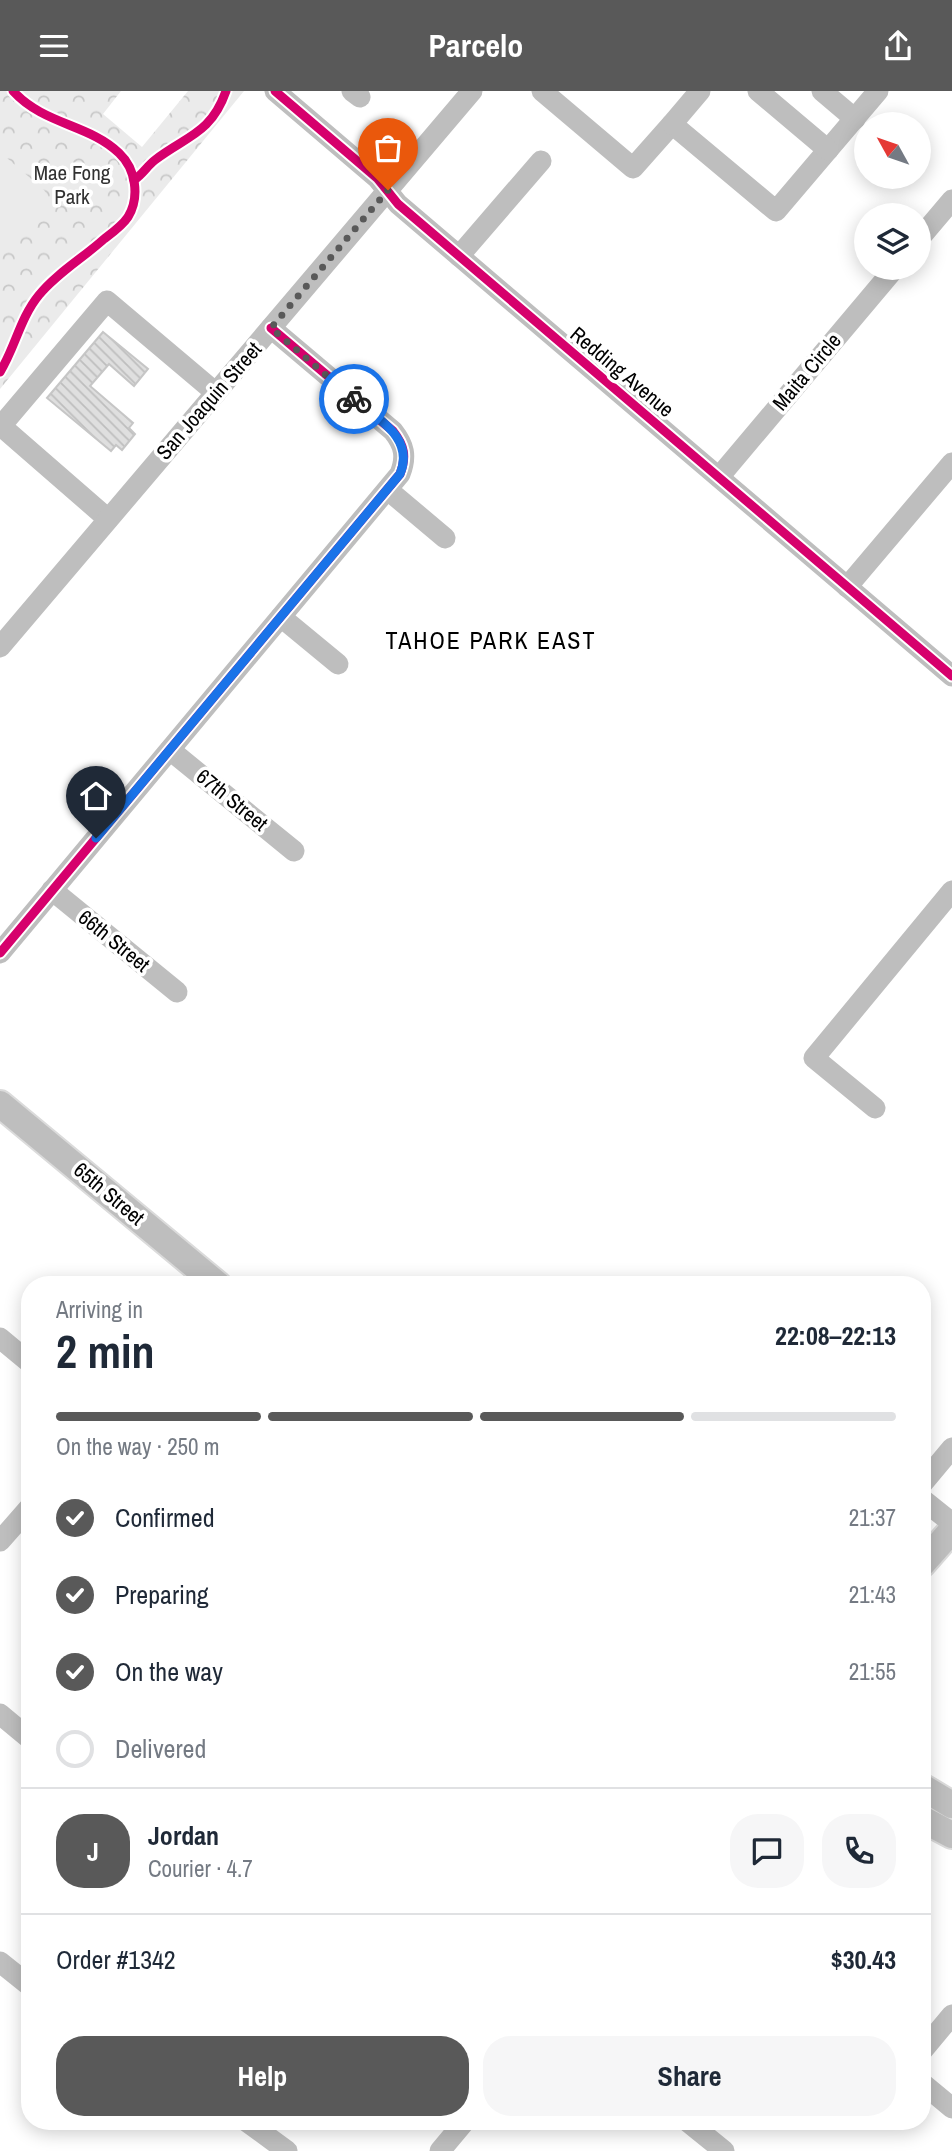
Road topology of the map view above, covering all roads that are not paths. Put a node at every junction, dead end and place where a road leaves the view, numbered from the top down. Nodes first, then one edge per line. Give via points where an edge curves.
1 (275, 91) edge
2 (472, 91) edge
3 (541, 91) edge
4 (700, 91) edge
5 (758, 91) edge
6 (822, 91) edge
7 (878, 91) edge
8 (861, 112) edge
9 (854, 118) edge
10 (854, 120) edge
11 (672, 124) junction
12 (828, 150) junction
13 (541, 161) dead end
14 (388, 190) junction
15 (952, 200) edge
16 (931, 225) edge
17 (459, 256) junction
18 (885, 280) edge
19 (271, 328) junction
20 (216, 393) junction
21 (952, 463) edge
22 (719, 477) junction
23 (388, 489) junction
24 (108, 519) junction
25 (445, 538) dead end
26 (847, 587) junction
27 (281, 617) junction
28 (0, 647) edge
29 (338, 664) dead end
30 (952, 676) edge
31 (170, 750) junction
32 (294, 851) dead end
33 (52, 890) junction
34 (952, 891) edge
35 (0, 953) edge
36 (177, 992) dead end
37 (0, 1104) edge
38 (875, 1108) dead end
39 (206, 1276) edge
40 (0, 1338) edge
41 (21, 1356) edge
42 (952, 1448) edge
43 (931, 1473) edge
44 (931, 1506) edge
45 (21, 1517) edge
46 (952, 1523) edge
47 (952, 1530) edge
48 (0, 1541) edge
49 (931, 1554) edge
50 (0, 1714) edge
51 (21, 1732) edge
52 (931, 1792) edge
53 (952, 1805) edge
54 (931, 1824) edge
55 (952, 1835) edge
56 (0, 1962) edge
57 (21, 1979) edge
58 (952, 2015) edge
59 (931, 2040) edge
60 (931, 2090) edge
61 (952, 2108) edge
62 (258, 2130) edge
63 (457, 2130) edge
64 (698, 2130) edge
65 (287, 2151) edge
66 (440, 2151) edge
67 (724, 2151) edge

1 - 14 street, Redding Avenue
2 - 14 street, San Joaquin Street
3 - 11 street via 634,168
4 - 11 street
5 - 12 street
6 - 9 street
7 - 8 street
10 - 12 street
11 - 12 street via 776,211
13 - 17 street
14 - 17 street, Redding Avenue
14 - 19 street, San Joaquin Street
15 - 16 street
17 - 22 street, Redding Avenue
18 - 22 street, Maita Circle
19 - 20 street, San Joaquin Street
19 - 23 street via 402,442 405,464
20 - 24 street, San Joaquin Street
20 - 24 street via 107,301 34,385 1,426
21 - 26 street
22 - 26 street, Redding Avenue
23 - 25 street
23 - 27 street
24 - 28 street, San Joaquin Street
26 - 30 street, Redding Avenue
27 - 29 street
27 - 31 street
31 - 32 street, 67th Street
31 - 33 street
33 - 35 street
33 - 36 street, 66th Street
34 - 38 street via 814,1058
37 - 39 main road, 65th Street
40 - 41 street
42 - 43 street
44 - 46 street
45 - 48 street
47 - 49 main road
50 - 51 street
52 - 53 main road
54 - 55 main road
56 - 57 street
58 - 59 street
60 - 61 street
62 - 65 street
63 - 66 street
64 - 67 street

